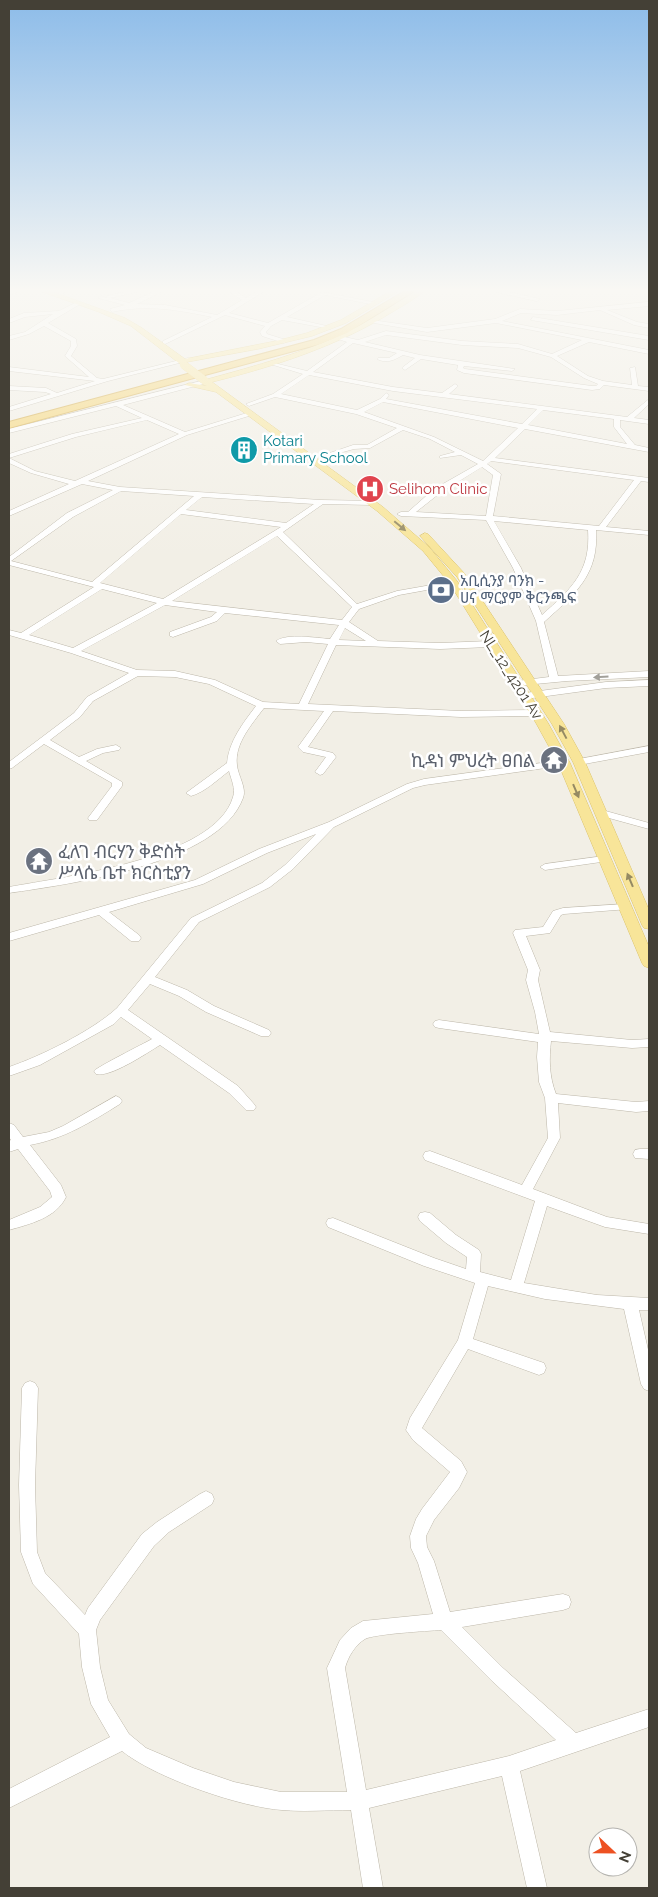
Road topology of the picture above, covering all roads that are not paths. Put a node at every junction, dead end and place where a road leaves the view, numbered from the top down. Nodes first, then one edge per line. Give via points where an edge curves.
1 (50, 381) edge
2 (104, 381) edge
3 (156, 381) edge
4 (175, 381) edge
5 (205, 381) edge
6 (208, 381) edge
7 (227, 381) edge
8 (296, 381) edge
9 (351, 381) edge
10 (536, 381) edge
11 (595, 381) edge
12 (634, 381) edge
13 (602, 383) junction
14 (189, 385) junction
15 (455, 386) dead end
16 (9, 388) edge
17 (635, 388) junction
18 (393, 389) junction
19 (649, 389) edge
20 (46, 390) junction
21 (224, 390) junction
22 (55, 394) junction
23 (275, 395) junction
24 (444, 396) junction
25 (382, 400) junction
26 (649, 401) edge
27 (116, 404) junction
28 (542, 408) junction
29 (9, 409) edge
30 (250, 409) junction
31 (358, 412) junction
32 (617, 417) junction
33 (148, 418) junction
34 (630, 418) junction
35 (9, 419) edge
36 (649, 422) edge
37 (9, 425) edge
38 (523, 427) junction
39 (404, 428) junction
40 (9, 431) edge
41 (185, 434) junction
42 (633, 447) junction
43 (649, 450) edge
44 (461, 453) junction
45 (323, 457) junction
46 (442, 457) dead end
47 (9, 458) edge
48 (490, 459) junction
49 (482, 463) junction
50 (639, 479) junction
51 (649, 480) edge
52 (77, 482) junction
53 (120, 489) junction
54 (201, 494) junction
55 (321, 502) junction
56 (373, 503) junction
57 (181, 512) junction
58 (9, 514) edge
59 (406, 514) junction
60 (489, 518) junction
61 (287, 526) junction
62 (592, 528) junction
63 (601, 528) junction
64 (278, 532) junction
65 (649, 534) edge
66 (11, 560) edge
67 (9, 572) edge
68 (454, 583) junction
69 (97, 586) junction
70 (164, 602) junction
71 (356, 607) junction
72 (223, 610) junction
73 (540, 621) junction
74 (344, 623) junction
75 (9, 632) edge
76 (172, 634) dead end
77 (23, 635) junction
78 (280, 641) dead end
79 (333, 642) junction
80 (376, 644) junction
81 (490, 644) junction
82 (74, 651) junction
83 (136, 673) junction
84 (649, 674) edge
85 (554, 680) junction
86 (530, 682) junction
87 (517, 684) junction
88 (649, 684) edge
89 (538, 694) junction
90 (525, 696) junction
91 (261, 705) junction
92 (303, 706) junction
93 (331, 708) junction
94 (536, 713) junction
95 (43, 740) junction
96 (116, 748) dead end
97 (649, 749) edge
98 (80, 760) junction
99 (579, 762) junction
100 (564, 763) junction
101 (232, 764) junction
102 (9, 766) edge
103 (320, 772) dead end
104 (191, 793) dead end
105 (602, 813) junction
106 (93, 818) dead end
107 (333, 824) junction
108 (649, 826) edge
109 (604, 859) junction
110 (545, 867) dead end
111 (9, 890) edge
112 (625, 906) junction
113 (101, 911) junction
114 (648, 921) edge
115 (9, 937) edge
116 (135, 938) dead end
117 (649, 963) edge
118 (147, 978) junction
119 (121, 1012) junction
120 (439, 1024) dead end
121 (265, 1033) dead end
122 (545, 1037) junction
123 (160, 1040) junction
124 (649, 1043) edge
125 (100, 1071) dead end
126 (9, 1072) edge
127 (551, 1098) junction
128 (116, 1101) dead end
129 (649, 1106) edge
130 (250, 1107) dead end
131 (9, 1128) edge
132 (14, 1144) edge
133 (430, 1156) dead end
134 (526, 1192) junction
135 (542, 1199) junction
136 (425, 1217) dead end
137 (333, 1223) dead end
138 (9, 1225) edge
139 (649, 1229) edge
140 (478, 1277) junction
141 (516, 1286) junction
142 (630, 1304) junction
143 (649, 1304) edge
144 (465, 1342) junction
145 (539, 1368) dead end
146 (649, 1384) edge
147 (30, 1388) dead end
148 (206, 1499) dead end
149 (563, 1602) dead end
150 (444, 1621) junction
151 (87, 1630) junction
152 (649, 1718) edge
153 (123, 1740) junction
154 (573, 1743) junction
155 (509, 1765) junction
156 (9, 1799) edge
157 (359, 1801) junction
158 (373, 1888) edge
159 (537, 1888) edge

1 - 20 street
2 - 22 street
3 - 35 highway
4 - 37 highway
5 - 14 street
6 - 21 main road, NL_12_4201 Av
7 - 21 main road
8 - 23 street
9 - 18 street
10 - 13 street via 592,388 598,388
11 - 13 street
12 - 17 street
13 - 17 street
14 - 21 main road
14 - 27 street
15 - 24 street
16 - 20 street
17 - 19 street
18 - 24 street
18 - 25 street
20 - 22 street
21 - 30 main road, NL_12_4201 Av
22 - 29 street
23 - 30 street
23 - 31 street
24 - 28 street
25 - 31 street
25 - 38 street
26 - 34 street
27 - 33 street
27 - 40 street
28 - 32 street
28 - 38 street
30 - 41 street
30 - 45 main road, NL_12_4201 Av
30 - 56 main road, NL_12_4201 Av
31 - 39 street
32 - 34 street
32 - 42 street via 617,427
33 - 41 street
33 - 47 street via 74,435
34 - 36 street
38 - 42 street
38 - 48 street
39 - 44 street
39 - 45 street via 368,448 353,447
41 - 52 street
42 - 43 street
44 - 46 street
44 - 49 street
45 - 59 main road, NL_12_4201 Av
47 - 52 street via 33,472
48 - 49 street
48 - 50 street
49 - 59 street
49 - 60 street via 497,474
50 - 51 street
50 - 63 street
52 - 53 street
52 - 58 street
53 - 54 street
53 - 66 street via 70,515
54 - 55 street
54 - 57 street
55 - 56 street
55 - 61 street
56 -> 68 main road, NL_12_4201 Av via 426,549
57 - 61 street
57 - 69 street
59 - 60 street
59 - 86 main road, NL_12_4201 Av via 461,575
60 - 62 street
60 - 73 street via 517,568
61 - 64 street
62 - 63 street
62 - 73 street via 593,545 579,585
63 - 65 street
64 - 70 street
64 - 71 street
66 - 67 street
66 - 69 street
68 - 71 street via 397,593
68 - 81 main road, NL_12_4201 Av
69 - 70 street
69 - 77 street
70 - 72 street
70 - 82 street
71 - 74 street
72 - 74 street
72 - 76 street via 214,619
73 - 85 street
74 - 79 street
74 - 80 street
75 - 77 street
77 - 82 street
78 - 79 street
79 - 80 street
79 - 92 street
80 - 81 street
81 - 87 main road, NL_12_4201 Av
82 - 83 street
83 - 91 street via 176,674 212,682
83 - 95 street via 90,698 77,715
84 -> 85 street
85 - 86 street
86 - 87 street
86 - 89 main road, NL_12_4201 Av
87 - 90 main road, NL_12_4201 Av
88 - 89 street via 606,685
89 - 90 street
99 -> 89 main road, NL_12_4201 Av
90 - 94 main road, NL_12_4201 Av
91 - 92 street
91 - 101 street via 237,743
92 - 93 street
93 - 94 street via 461,714
93 - 103 street via 304,747 330,755
94 - 100 main road, NL_12_4201 Av
95 - 98 street
95 - 102 street
96 - 98 street
97 - 99 street
98 - 106 street via 117,782
99 - 105 main road, NL_12_4201 Av
100 - 107 street via 424,782
100 -> 109 main road, NL_12_4201 Av
101 - 104 street
101 - 111 street via 238,798 226,820 194,843 169,855 115,870
105 - 108 street
114 -> 105 main road, NL_12_4201 Av
107 - 113 street via 263,851 199,882
107 - 118 street via 266,885 195,920
109 - 110 street
109 - 112 main road, NL_12_4201 Av
112 - 117 main road, NL_12_4201 Av
112 - 122 street via 563,910 546,930 519,933 534,970 532,980
113 - 115 street
113 - 116 street
118 - 119 street
118 - 121 street
119 - 123 street
119 - 126 street via 36,1062
120 - 122 street
122 - 124 street
122 - 127 street via 545,1082
123 - 125 street
123 - 130 street via 234,1088
127 - 129 street
127 - 134 street via 554,1138
128 - 132 street via 66,1130
131 - 132 street
132 - 138 street via 59,1197 47,1210
133 - 134 street
134 - 135 street
135 - 139 street via 605,1222
135 - 141 street
136 - 140 street via 451,1240 474,1254
137 - 140 street
140 - 141 street
140 - 144 street
141 - 142 street via 576,1300
142 - 143 street
142 - 146 street
144 - 145 street
144 - 150 street via 415,1423 414,1430 459,1472 424,1520 417,1542 426,1560
147 - 151 street via 29,1552 39,1578
148 - 151 street via 148,1540 94,1614
149 - 150 street
150 - 154 street
150 - 157 street via 363,1630 342,1650 336,1668
151 - 153 street via 100,1704
152 - 154 street
153 - 156 street
153 - 157 street via 140,1754 234,1791 281,1801
154 - 155 street
155 - 157 street
155 - 159 street
157 - 158 street

